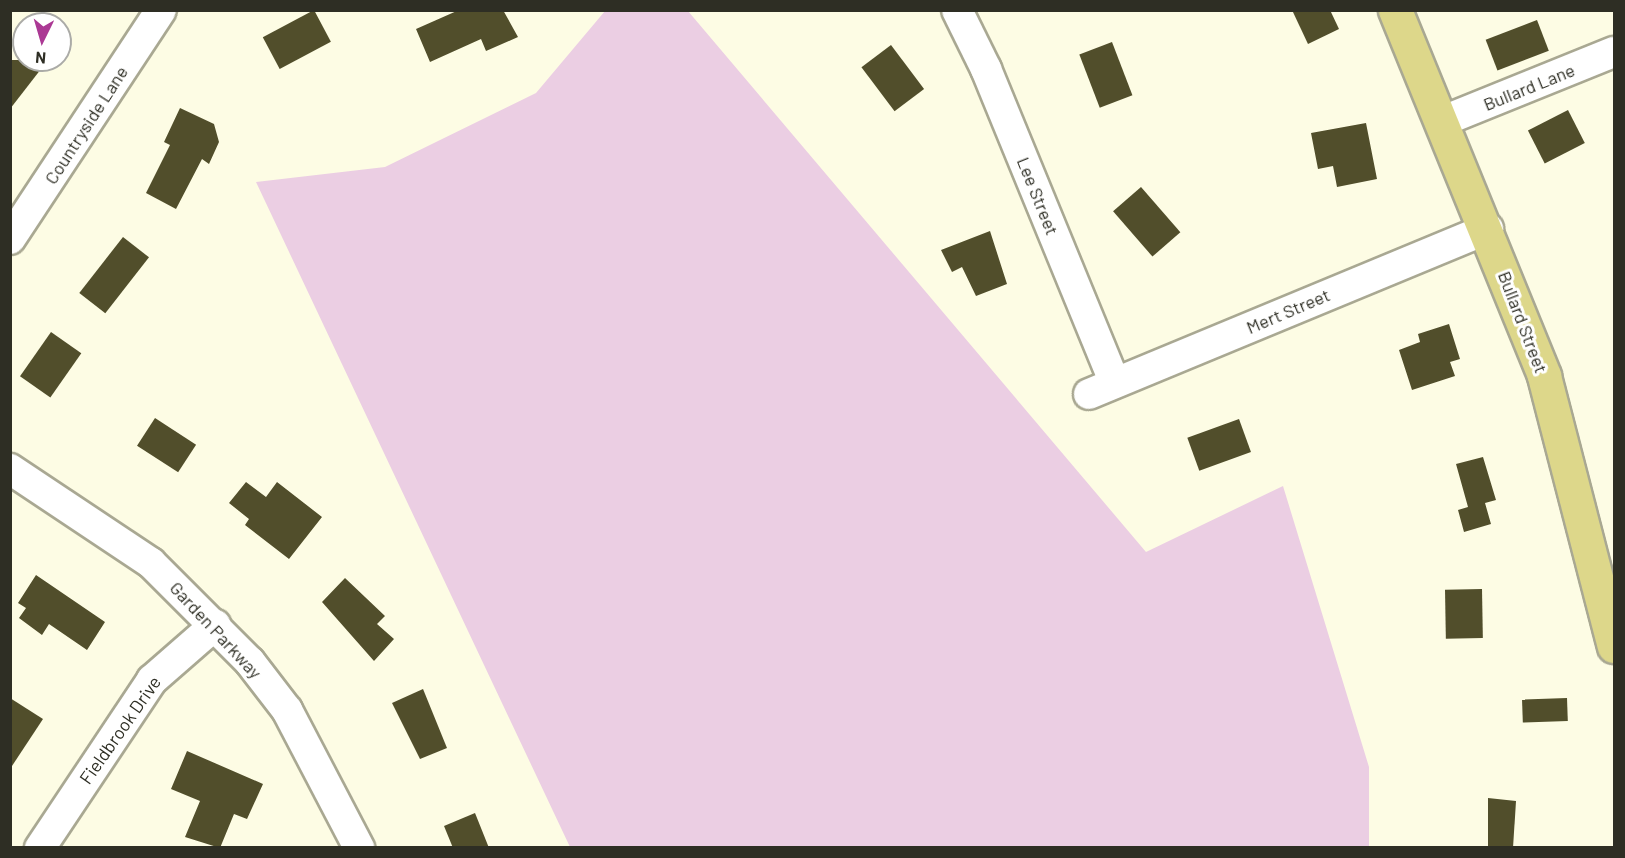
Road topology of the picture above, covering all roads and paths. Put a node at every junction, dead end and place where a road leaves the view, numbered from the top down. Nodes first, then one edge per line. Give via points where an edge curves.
1 (161, 10) edge
2 (957, 10) edge
3 (1395, 10) edge
4 (1614, 52) edge
5 (1443, 121) junction
6 (1488, 229) junction
7 (10, 239) edge
8 (1102, 389) joint
9 (10, 469) edge
10 (215, 625) junction
11 (1614, 646) edge
12 (40, 848) edge
13 (359, 848) edge

1 - 7 street, Countryside Lane
2 - 8 street, Lee Street via 986,69
3 - 5 main road, Bullard Street
4 - 5 street, Bullard Lane
5 - 6 main road, Bullard Street
6 - 8 street, Mert Street
6 - 11 main road, Bullard Street via 1544,376
9 - 10 street, Garden Parkway via 151,563
10 - 12 street, Fieldbrook Drive via 152,680
10 - 13 street, Garden Parkway via 287,710

